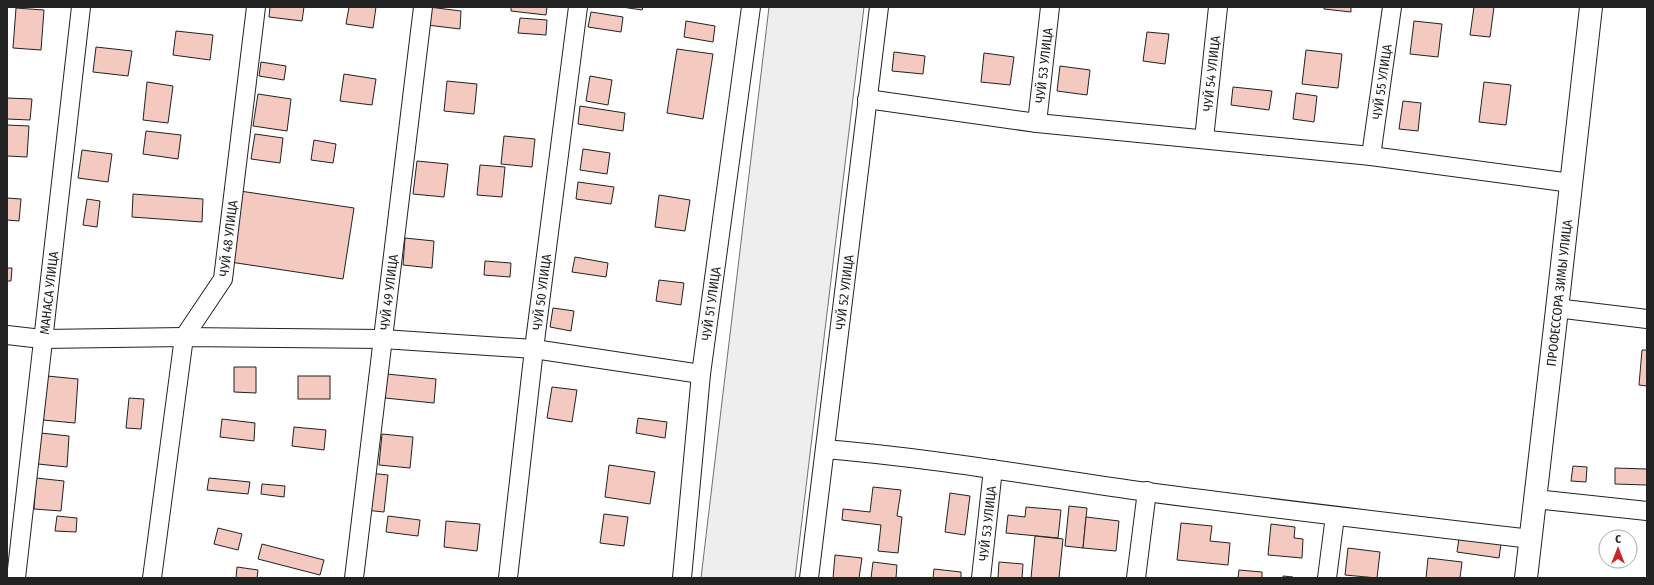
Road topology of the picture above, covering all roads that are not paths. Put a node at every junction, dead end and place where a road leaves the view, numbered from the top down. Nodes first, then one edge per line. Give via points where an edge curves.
1 (81, 7) edge
2 (256, 7) edge
3 (423, 7) edge
4 (578, 7) edge
5 (751, 7) edge
6 (879, 7) edge
7 (1050, 7) edge
8 (1218, 7) edge
9 (1392, 7) edge
10 (1591, 7) edge
11 (867, 99) junction
12 (1037, 123) junction
13 (1204, 140) junction
14 (1371, 156) junction
15 (1571, 183) junction
16 (1556, 308) junction
17 (1647, 319) edge
18 (7, 335) edge
19 (184, 337) junction
20 (42, 339) junction
21 (383, 339) junction
22 (534, 349) junction
23 (701, 374) junction
24 (825, 449) junction
25 (993, 469) junction
26 (1147, 492) junction
27 (1535, 499) junction
28 (1647, 511) edge
29 (1335, 516) junction
30 (1531, 538) junction
31 (16, 578) edge
32 (152, 578) edge
33 (354, 578) edge
34 (508, 578) edge
35 (682, 578) edge
36 (808, 578) edge
37 (981, 578) edge
38 (1136, 578) edge
39 (1327, 578) edge
40 (1526, 578) edge

1 - 20 street, МАНАСА УЛИЦА
2 - 19 street, ЧУЙ 48 УЛИЦА via 223,279
3 - 21 street, ЧУЙ 49 УЛИЦА
4 - 22 street, ЧУЙ 50 УЛИЦА
5 - 23 street, ЧУЙ 51 УЛИЦА
6 - 11 street, ЧУЙ 52 УЛИЦА
7 - 12 street, ЧУЙ 53 УЛИЦА
8 - 13 street, ЧУЙ 54 УЛИЦА
9 - 14 street, ЧУЙ 55 УЛИЦА
10 - 15 street, ПРОФЕССОРА ЗИМЫ УЛИЦА
11 - 12 street
11 - 24 street, ЧУЙ 52 УЛИЦА
12 - 13 street
13 - 14 street
14 - 15 street
15 - 16 street, ПРОФЕССОРА ЗИМЫ УЛИЦА
16 - 17 street
16 - 27 street, ПРОФЕССОРА ЗИМЫ УЛИЦА
18 - 20 street
19 - 20 street
19 - 21 street
19 - 32 street, ЧУЙ 48 УЛИЦА
20 - 31 street, МАНАСА УЛИЦА
21 - 22 street
21 - 33 street, ЧУЙ 49 УЛИЦА
22 - 23 street
22 - 34 street, ЧУЙ 50 УЛИЦА
23 - 35 street, ЧУЙ 51 УЛИЦА
24 - 25 street
24 - 36 street, ЧУЙ 52 УЛИЦА
25 - 26 street
25 - 37 street, ЧУЙ 53 УЛИЦА
26 - 29 street
26 - 38 street
27 - 28 street
27 - 30 street, ПРОФЕССОРА ЗИМЫ УЛИЦА
29 - 30 street
29 - 39 street
30 - 40 street, ПРОФЕССОРА ЗИМЫ УЛИЦА

